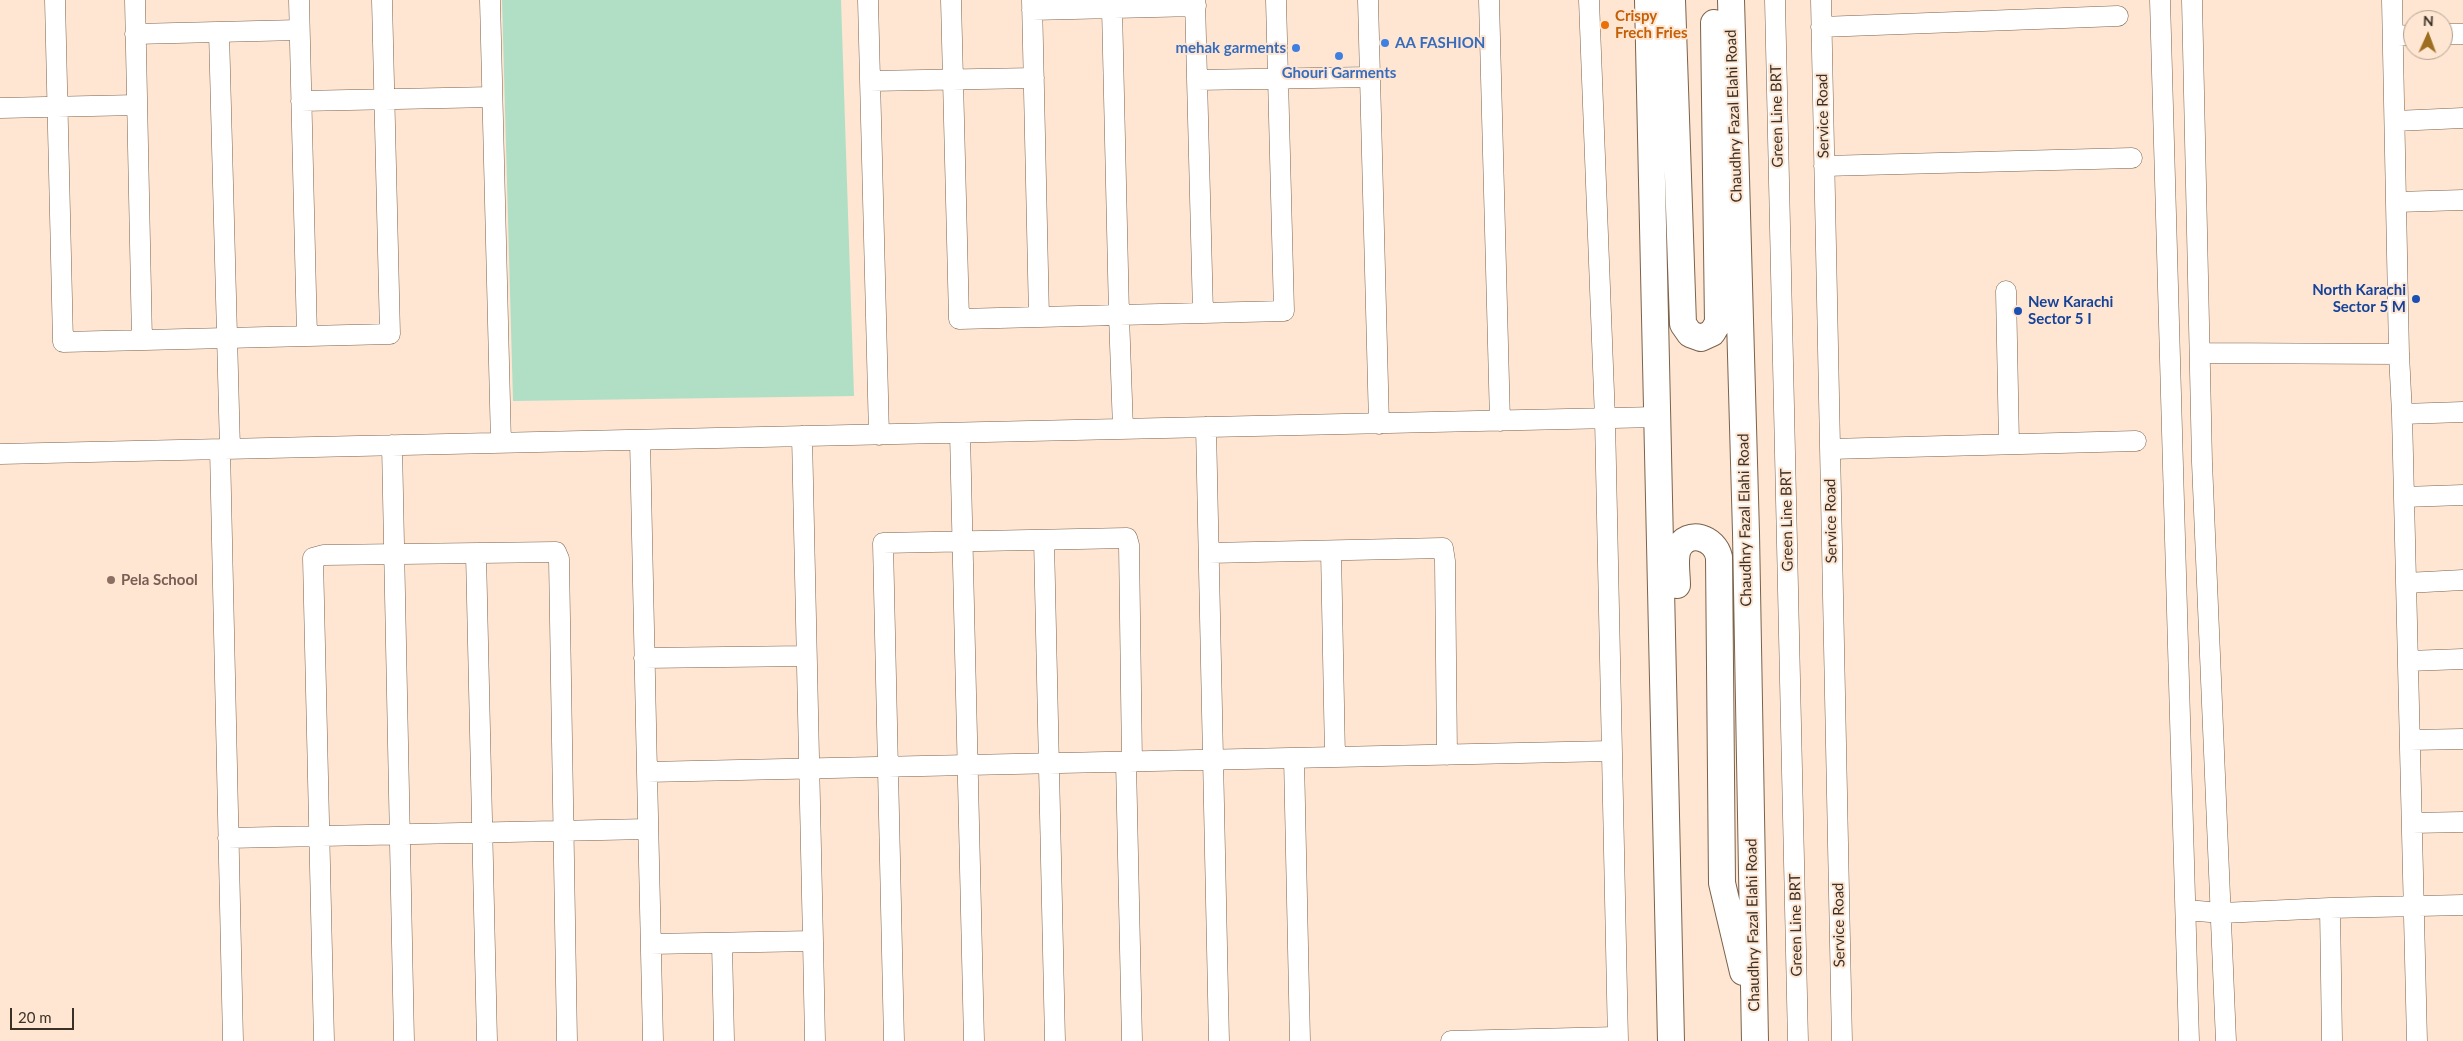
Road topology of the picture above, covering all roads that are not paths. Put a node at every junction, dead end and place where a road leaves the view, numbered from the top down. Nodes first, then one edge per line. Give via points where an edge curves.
1 (55, 0) edge
2 (135, 0) edge
3 (299, 0) edge
4 (382, 0) edge
5 (490, 0) edge
6 (868, 0) edge
7 (951, 0) edge
8 (1276, 0) edge
9 (1368, 0) edge
10 (1489, 0) edge
11 (1589, 0) edge
12 (1648, 0) edge
13 (1672, 0) edge
14 (1713, 0) edge
15 (1731, 0) edge
16 (1775, 0) edge
17 (1820, 0) edge
18 (2160, 0) edge
19 (2192, 0) edge
20 (2392, 0) edge
21 (1196, 3) edge
22 (1032, 5) edge
23 (1112, 8) junction
24 (2118, 16) dead end
25 (1821, 27) junction
26 (299, 30) junction
27 (219, 32) junction
28 (135, 34) junction
29 (2393, 36) junction
30 (2403, 36) edge
31 (1370, 77) junction
32 (953, 78) junction
33 (1034, 78) junction
34 (1278, 79) junction
35 (1197, 80) junction
36 (870, 81) junction
37 (492, 97) junction
38 (384, 99) junction
39 (301, 101) junction
40 (137, 105) junction
41 (58, 107) junction
42 (0, 108) edge
43 (2463, 118) edge
44 (2395, 120) junction
45 (2132, 158) dead end
46 (1824, 166) junction
47 (2463, 200) edge
48 (2397, 202) junction
49 (2006, 291) dead end
50 (1202, 313) junction
51 (1120, 315) junction
52 (1039, 317) junction
53 (307, 336) junction
54 (226, 338) junction
55 (142, 340) junction
56 (2200, 353) junction
57 (2399, 354) junction
58 (2463, 412) edge
59 (2402, 414) junction
60 (1657, 417) junction
61 (1605, 419) junction
62 (1500, 421) junction
63 (1378, 424) junction
64 (1206, 427) junction
65 (1123, 429) junction
66 (960, 433) junction
67 (879, 434) junction
68 (802, 436) junction
69 (640, 440) junction
70 (2136, 441) dead end
71 (501, 443) junction
72 (2009, 444) junction
73 (392, 445) junction
74 (225, 449) junction
75 (1830, 449) junction
76 (0, 454) edge
77 (2463, 494) edge
78 (2404, 496) junction
79 (1044, 540) junction
80 (962, 542) junction
81 (1330, 550) junction
82 (1209, 553) junction
83 (476, 554) junction
84 (394, 556) junction
85 (2463, 580) edge
86 (2406, 583) junction
87 (806, 656) junction
88 (644, 658) junction
89 (2463, 659) edge
90 (2408, 661) junction
91 (2463, 739) edge
92 (2410, 740) junction
93 (1611, 751) junction
94 (1447, 755) junction
95 (1335, 757) junction
96 (1294, 758) junction
97 (1213, 760) junction
98 (1129, 762) junction
99 (1049, 763) junction
100 (968, 765) junction
101 (888, 767) junction
102 (809, 769) junction
103 (647, 772) junction
104 (2463, 822) edge
105 (2412, 823) junction
106 (648, 829) junction
107 (563, 831) junction
108 (482, 833) junction
109 (400, 835) junction
110 (320, 836) junction
111 (228, 838) junction
112 (2463, 905) edge
113 (2414, 906) junction
114 (2330, 908) junction
115 (2186, 910) junction
116 (2222, 913) junction
117 (1669, 938) junction
118 (813, 940) junction
119 (722, 943) junction
120 (651, 944) junction
121 (1755, 1032) edge
122 (1618, 1039) edge
123 (233, 1041) edge
124 (324, 1041) edge
125 (404, 1041) edge
126 (487, 1041) edge
127 (568, 1041) edge
128 (653, 1041) edge
129 (724, 1041) edge
130 (815, 1041) edge
131 (894, 1041) edge
132 (974, 1041) edge
133 (1055, 1041) edge
134 (1132, 1041) edge
135 (1219, 1041) edge
136 (1300, 1041) edge
137 (1451, 1041) edge
138 (1465, 1041) edge
139 (1671, 1041) edge
140 (1798, 1041) edge
141 (1842, 1041) edge
142 (2189, 1041) edge
143 (2226, 1041) edge
144 (2332, 1041) edge
145 (2417, 1041) edge

1 - 41 street
2 - 28 street
3 - 26 street
4 - 38 street
5 - 37 street
6 - 36 street
7 - 32 street
8 - 34 street
9 - 31 street
10 - 62 street
11 - 61 street
12 - 60 main road
13 - 14 main road via 1683,324 1690,334 1701,338 1712,333 1718,323
15 - 121 main road, Chaudhry Fazal Elahi Road via 1746,533
16 - 140 street, Green Line BRT
17 - 25 street, Service Road
18 - 115 street
19 - 56 street
20 - 29 street
21 - 23 street
21 - 35 street
22 - 23 street
22 - 33 street
23 - 51 street
24 - 25 street
25 - 46 street, Service Road
26 - 27 street
26 - 39 street
27 - 28 street
27 - 54 street
28 - 40 street
29 - 30 street
29 - 44 street
31 - 34 street
31 - 63 street
32 - 33 street
32 - 36 street
32 - 52 street via 959,319
33 - 52 street
34 - 35 street
34 - 50 street via 1284,311
35 - 50 street
36 - 67 street
37 - 38 street
37 - 71 street
38 - 39 street
38 - 53 street via 390,334
39 - 53 street
40 - 41 street
40 - 55 street
41 - 42 street
41 - 55 street via 63,342
43 - 44 street
44 - 48 street
45 - 46 street
46 - 75 street, Service Road
47 - 48 street
48 - 57 street
49 - 72 street
50 - 51 street
51 - 52 street
51 - 65 street
53 - 54 street
54 - 55 street
54 - 74 street
56 - 57 street
56 - 116 street via 2202,472
57 - 59 street
58 - 59 street
59 - 78 street
60 - 61 street
60 - 117 main road
61 - 62 street
61 - 93 street
62 - 63 street
63 - 64 street
64 - 65 street
64 - 82 street
65 - 66 street
66 - 67 street
66 - 80 street
67 - 68 street
68 - 69 street
68 - 87 street
69 - 71 street
69 - 88 street
70 - 72 street
71 - 73 street
72 - 75 street
73 - 74 street
73 - 84 street
74 - 76 street
74 - 111 street
75 - 141 street, Service Road
77 - 78 street
78 - 86 street
79 - 80 street
79 - 98 street via 1127,538
79 - 99 street
80 - 100 street
80 - 101 street via 883,543
81 - 82 street
81 - 94 street via 1442,548 1445,560
81 - 95 street
82 - 97 street
83 - 84 street
83 - 107 street via 556,552 560,559
83 - 108 street
84 - 109 street
84 - 110 street via 313,558
85 - 86 street
86 - 90 street
87 - 88 street
87 - 102 street
88 - 103 street
89 - 90 street
90 - 92 street
91 - 92 street
92 - 105 street
93 - 94 street
93 - 122 street
94 - 95 street
95 - 96 street
96 - 97 street
96 - 136 street
97 - 98 street
97 - 135 street
98 - 99 street
98 - 134 street
99 - 100 street
99 - 133 street
100 - 101 street
100 - 132 street
101 - 102 street
101 - 131 street
102 - 103 street
102 - 118 street
103 - 106 street
104 - 105 street
105 - 113 street
106 - 107 street
106 - 120 street
107 - 108 street
107 - 127 street
108 - 109 street
108 - 126 street
109 - 110 street
109 - 125 street
110 - 111 street
110 - 124 street
111 - 123 street
112 - 113 street
113 - 114 street
113 - 145 street
114 - 116 street
114 - 144 street
115 - 116 street
115 - 142 street
116 - 143 street
117 - 121 main road via 1680,832 1677,557 1678,550 1687,540 1701,538 1714,544 1718,557 1722,883
117 - 139 main road
118 - 119 street
118 - 130 street
119 - 120 street
119 - 129 street
120 - 128 street
122 - 138 street
137 - 138 street

